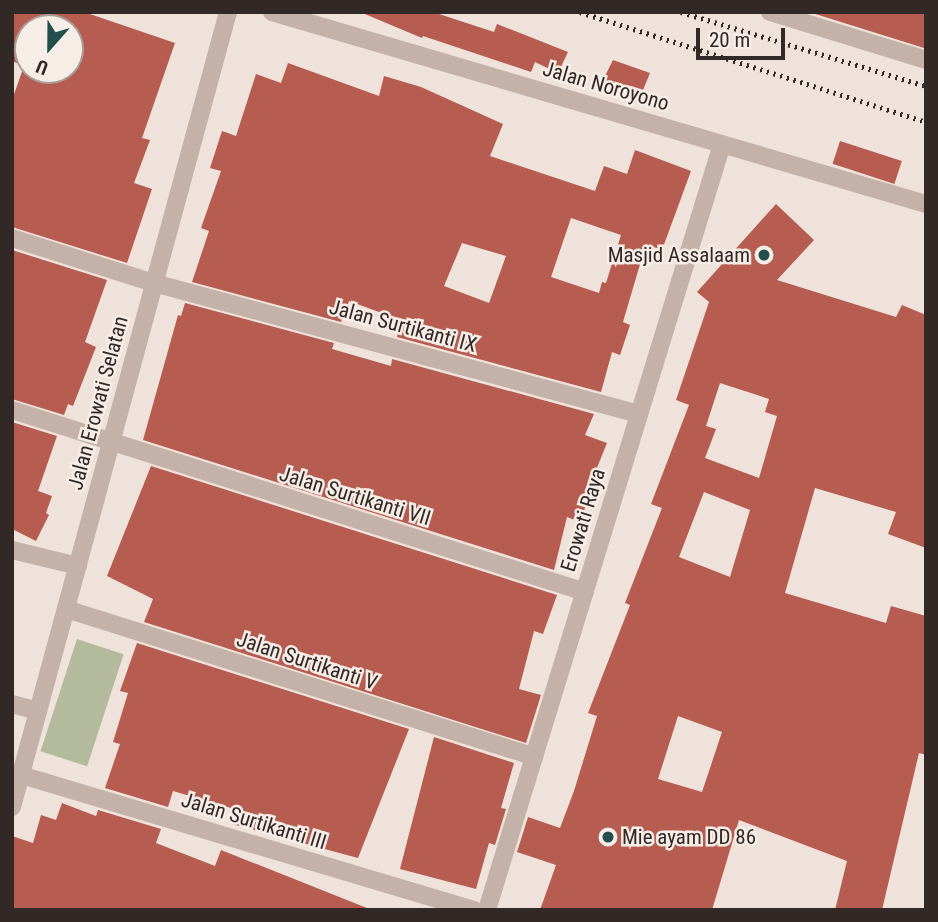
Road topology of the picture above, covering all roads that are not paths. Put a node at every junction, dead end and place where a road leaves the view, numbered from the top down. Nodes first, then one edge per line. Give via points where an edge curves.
1 (228, 12) edge
2 (272, 12) edge
3 (770, 12) edge
4 (926, 60) edge
5 (722, 144) junction
6 (926, 204) edge
7 (12, 238) edge
8 (154, 283) junction
9 (12, 410) edge
10 (639, 414) junction
11 (111, 443) junction
12 (12, 550) edge
13 (78, 566) junction
14 (585, 592) junction
15 (66, 609) junction
16 (12, 704) edge
17 (38, 711) junction
18 (534, 757) junction
19 (21, 775) junction
20 (12, 807) edge
21 (474, 910) edge
22 (487, 910) edge

1 - 8 street, Jalan Erowati Selatan
2 - 5 street, Jalan Noroyono
3 - 4 street
5 - 6 street, Jalan Noroyono
5 - 10 street, Erowati Raya
7 - 8 street, Jalan Surtikanti IX
8 - 10 street, Jalan Surtikanti IX
8 - 11 street, Jalan Erowati Selatan
9 - 11 street, Jalan Surtikanti VII
10 - 14 street, Erowati Raya
11 - 13 street, Jalan Erowati Selatan
11 - 14 street, Jalan Surtikanti VII
12 - 13 street
13 - 15 street, Jalan Erowati Selatan
14 - 18 street, Erowati Raya
15 - 17 street, Jalan Erowati Selatan
15 - 18 street, Jalan Surtikanti V
16 - 17 street
17 - 19 street, Jalan Erowati Selatan
18 - 22 street, Erowati Raya
19 - 20 street, Jalan Erowati Selatan
19 - 21 street, Jalan Surtikanti III

